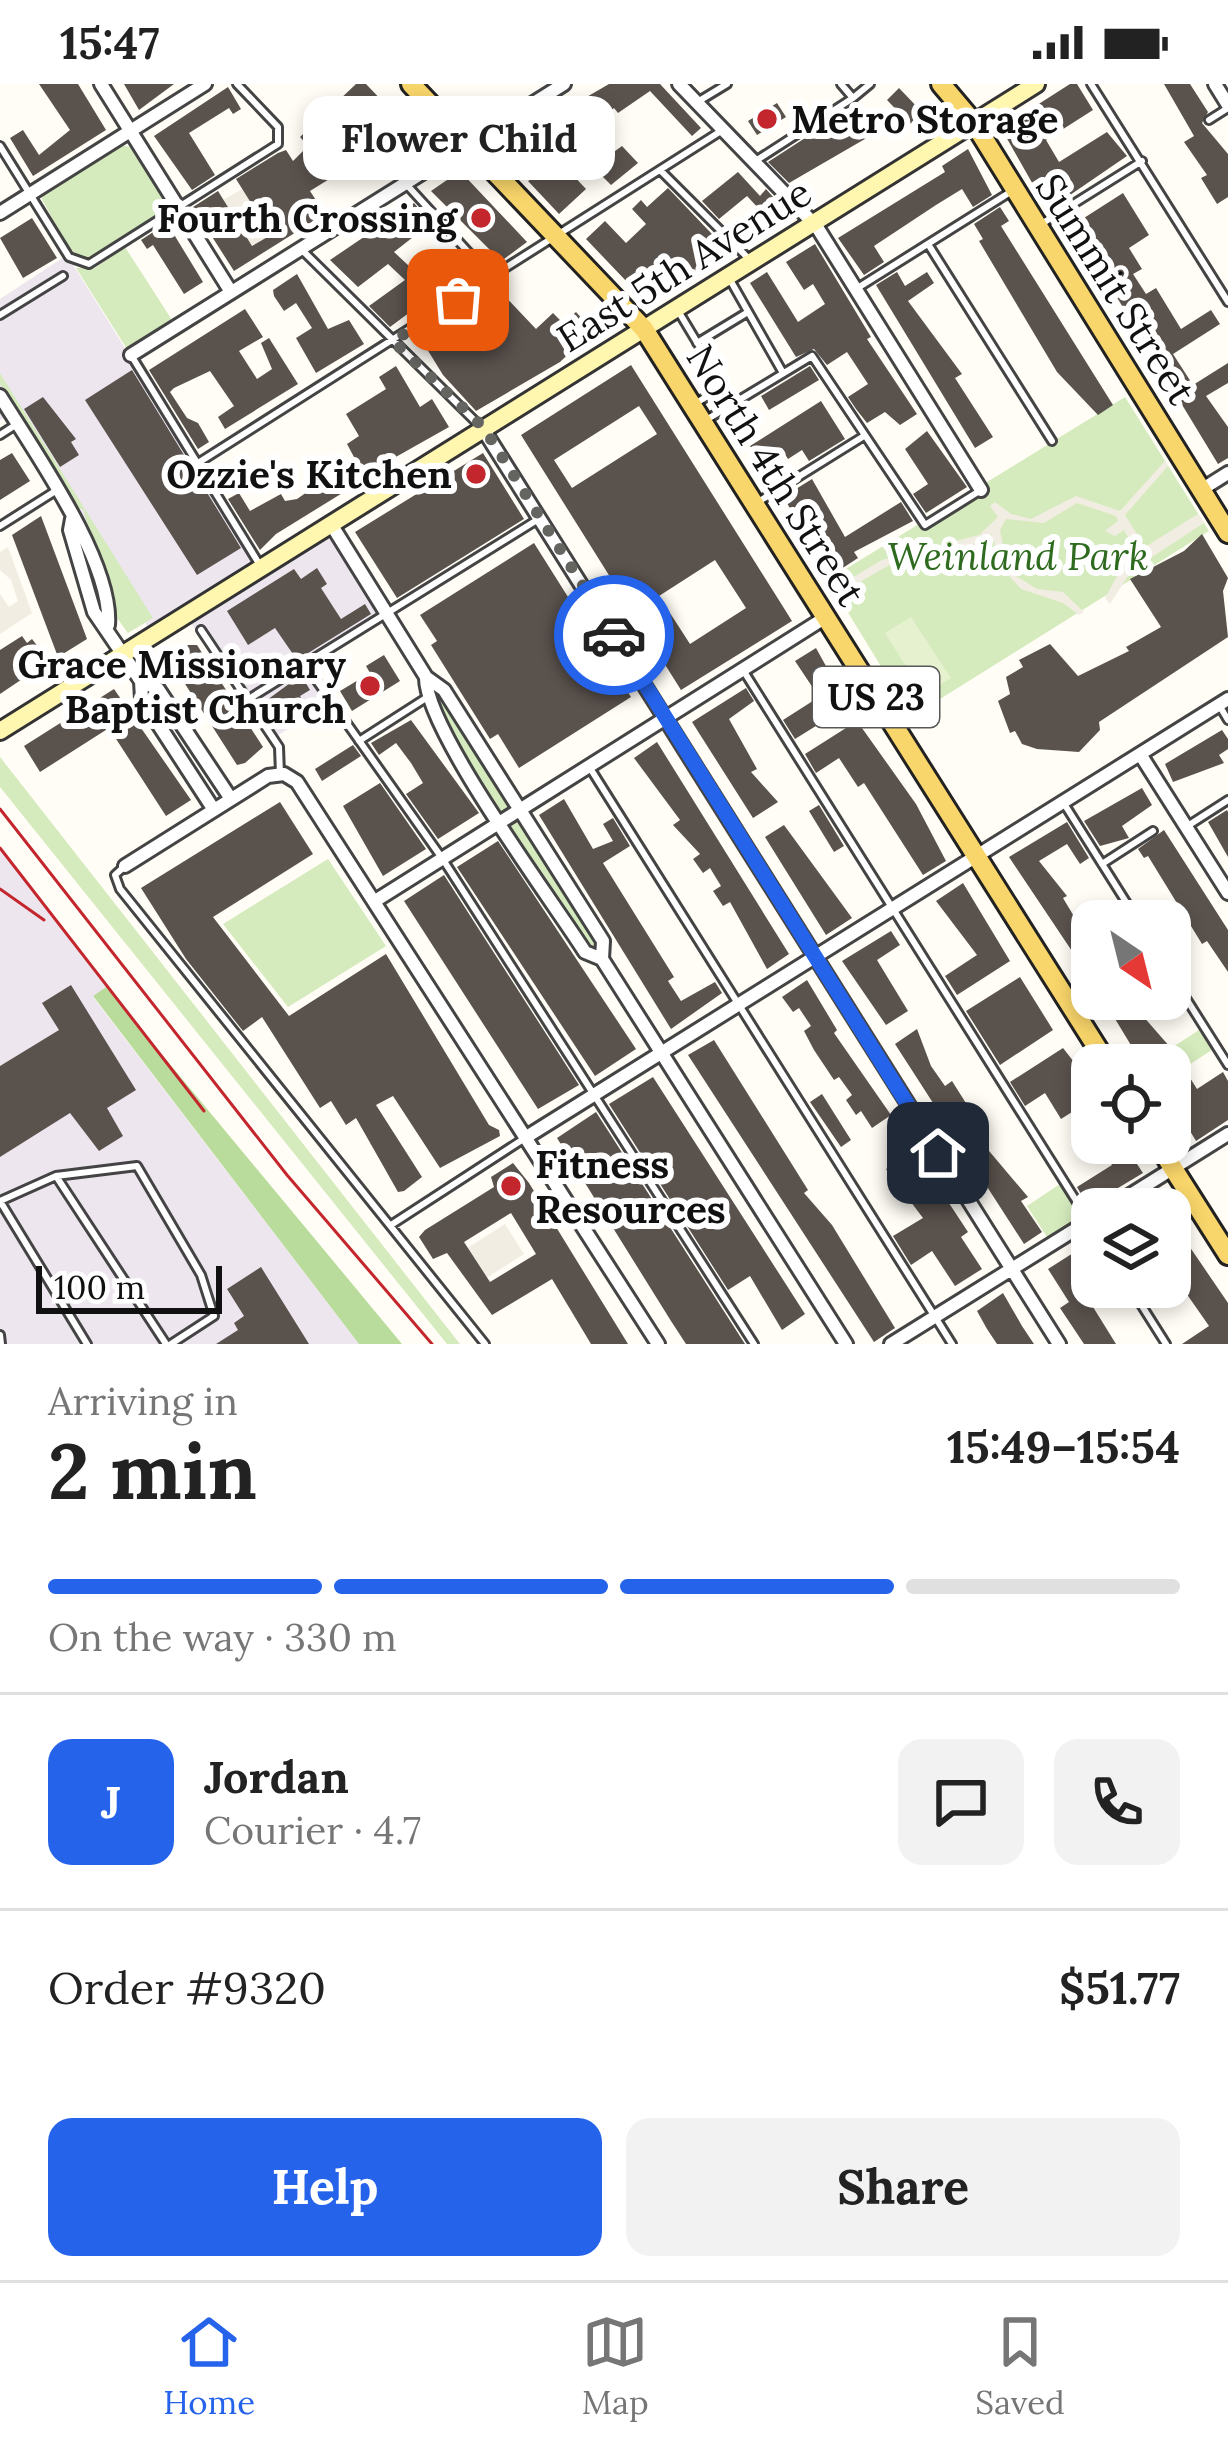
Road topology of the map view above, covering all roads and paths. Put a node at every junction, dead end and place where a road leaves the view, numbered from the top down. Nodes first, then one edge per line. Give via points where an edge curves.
1 (101, 84) edge
2 (205, 84) edge
3 (237, 84) edge
4 (411, 84) edge
5 (564, 84) edge
6 (679, 84) edge
7 (727, 84) edge
8 (841, 84) edge
9 (870, 84) edge
10 (941, 84) edge
11 (1036, 84) edge
12 (1091, 84) edge
13 (1215, 84) edge
14 (853, 98) junction
15 (697, 103) junction
16 (1228, 107) edge
17 (1209, 120) dead end
18 (974, 123) junction
19 (130, 130) junction
20 (723, 130) junction
21 (468, 143) junction
22 (0, 146) edge
23 (1142, 161) junction
24 (754, 162) junction
25 (660, 169) junction
26 (405, 183) junction
27 (1015, 189) junction
28 (29, 194) junction
29 (177, 206) junction
30 (0, 213) edge
31 (814, 223) junction
32 (1038, 226) junction
33 (558, 238) junction
34 (928, 244) junction
35 (301, 248) junction
36 (752, 262) junction
37 (63, 276) dead end
38 (728, 277) junction
39 (493, 279) junction
40 (856, 289) junction
41 (231, 292) junction
42 (1228, 302) edge
43 (676, 308) junction
44 (748, 311) junction
45 (0, 316) edge
46 (644, 329) junction
47 (393, 341) junction
48 (697, 343) junction
49 (131, 355) joint
50 (783, 374) junction
51 (723, 386) junction
52 (0, 396) edge
53 (734, 404) junction
54 (698, 414) junction
55 (17, 424) junction
56 (484, 428) junction
57 (0, 435) edge
58 (865, 436) junction
59 (1052, 441) dead end
60 (198, 464) junction
61 (1228, 473) edge
62 (57, 490) junction
63 (981, 490) joint
64 (1202, 490) junction
65 (755, 504) junction
66 (541, 518) junction
67 (331, 524) junction
68 (0, 526) edge
69 (1228, 532) edge
70 (262, 568) junction
71 (386, 614) junction
72 (826, 617) junction
73 (201, 630) dead end
74 (124, 654) junction
75 (305, 664) junction
76 (742, 669) junction
77 (426, 677) junction
78 (141, 681) junction
79 (426, 698) junction
80 (248, 700) junction
81 (1223, 702) edge
82 (665, 718) junction
83 (1228, 720) edge
84 (0, 731) edge
85 (359, 741) junction
86 (1140, 754) junction
87 (589, 766) junction
88 (280, 774) junction
89 (231, 800) junction
90 (1228, 800) edge
91 (1063, 802) junction
92 (214, 810) junction
93 (519, 810) junction
94 (500, 822) junction
95 (1186, 827) junction
96 (1153, 832) dead end
97 (978, 856) junction
98 (442, 859) junction
99 (1102, 864) junction
100 (125, 866) joint
101 (1228, 893) edge
102 (1125, 900) edge
103 (375, 901) junction
104 (893, 908) junction
105 (814, 957) junction
106 (602, 959) junction
107 (739, 1004) junction
108 (1191, 1006) edge
109 (1095, 1044) edge
110 (662, 1052) junction
111 (1228, 1065) edge
112 (596, 1093) junction
113 (1228, 1134) edge
114 (528, 1136) junction
115 (1170, 1164) edge
116 (1173, 1168) junction
117 (56, 1176) junction
118 (1141, 1188) edge
119 (1071, 1190) edge
120 (0, 1201) edge
121 (392, 1225) junction
122 (1071, 1234) edge
123 (1228, 1255) edge
124 (1011, 1269) junction
125 (1143, 1308) edge
126 (934, 1317) junction
127 (88, 1344) edge
128 (168, 1344) edge
129 (485, 1344) edge
130 (658, 1344) edge
131 (754, 1344) edge
132 (845, 1344) edge
133 (891, 1344) edge
134 (952, 1344) edge
135 (1059, 1344) edge
136 (1166, 1344) edge

1 - 19 street
2 - 19 street
3 - 29 lane via 269,117 278,144
4 - 21 main road, North 4th Street / US 23
5 - 21 street
6 - 15 street
7 - 15 lane
8 - 14 lane
9 - 14 lane
10 - 18 main road, Summit Street
11 - 18 main road, East 5th Avenue
12 - 23 lane
13 - 16 street
14 - 24 lane
15 - 20 street
16 - 17 lane
18 - 27 main road, Summit Street
18 - 31 main road, East 5th Avenue
19 - 28 street
19 - 29 street
20 - 24 street
20 - 25 lane
21 - 26 street
21 - 33 main road, North 4th Street / US 23
22 - 28 lane
23 - 32 lane
23 - 42 lane
24 - 31 street
25 - 33 lane
25 - 36 lane
26 - 35 street
26 - 39 lane
27 - 32 main road, Summit Street
27 - 34 lane
28 - 29 lane via 76,262 89,264
28 - 30 street
29 - 41 street
31 - 36 main road, East 5th Avenue
31 - 40 street
32 - 64 main road, Summit Street
33 - 39 lane
33 - 46 main road, North 4th Street / US 23
34 - 40 lane
34 - 59 lane
35 - 41 street
35 - 47 lane
36 - 38 main road, East 5th Avenue
37 - 45 lane
38 - 43 main road, East 5th Avenue
38 - 44 lane
39 - 47 lane
40 - 63 street
41 - 49 street
43 - 46 main road, East 5th Avenue
43 - 48 lane
44 - 48 lane
44 - 50 lane
46 - 54 main road, North 4th Street / US 23
46 - 56 main road, East 5th Avenue
47 - 56 lane
47 - 60 lane
48 - 51 lane
49 - 60 lane
50 - 53 lane
50 - 58 lane via 812,356
51 - 53 lane
51 - 54 lane
52 - 55 street
53 - 54 lane
54 - 65 main road, North 4th Street / US 23
55 - 57 lane
55 - 62 street
56 - 66 street
56 - 67 main road, East 5th Avenue
58 - 63 lane via 925,525
58 - 65 lane
60 - 70 lane
61 - 64 street
62 - 68 lane
62 - 74 street via 90,553 107,625
64 - 69 main road, Summit Street
65 - 72 main road, North 4th Street / US 23
66 - 71 lane
66 - 82 street
67 - 70 main road, East 5th Avenue
67 - 71 street
70 - 74 main road, East 5th Avenue
71 - 75 lane
71 - 77 street
72 - 76 street
72 - 97 main road, North 4th Street / US 23
73 - 80 lane
74 - 78 street
74 - 84 main road, East 5th Avenue
75 - 80 lane
75 - 85 lane
76 - 82 street
76 - 104 lane
77 - 79 street
77 - 93 street via 444,690
78 - 89 street via 158,688
78 - 92 street via 142,699
79 - 85 lane
79 - 94 street
80 - 88 lane via 279,747
81 - 83 lane
81 - 86 street
82 - 87 street
82 - 105 street
85 - 98 lane
86 - 91 street
86 - 95 street
87 - 93 street
87 - 107 lane
88 - 89 street
88 - 103 street via 297,782
89 - 92 street
90 - 95 lane
91 - 97 street
91 - 99 lane
92 - 100 street
93 - 94 street
93 - 106 street via 603,940
94 - 98 street
94 - 106 street via 585,952
95 - 101 street
96 - 99 lane
97 - 104 street
97 - 109 main road, North 4th Street / US 23
98 - 103 street
98 - 112 lane
99 - 102 lane
100 - 121 lane via 116,875 120,889
103 - 114 street
104 - 105 street
104 - 119 lane
105 - 107 street
105 - 124 street
106 - 110 street
107 - 110 street
107 - 126 lane
108 - 111 lane
110 - 112 street
110 - 132 street
112 - 114 street
112 - 131 lane
113 - 116 street
114 - 121 lane
114 - 130 street
115 - 116 main road
116 - 118 street
116 - 123 main road
117 - 120 lane
117 - 128 lane
117 - 128 lane via 137,1166 201,1275 214,1316
120 - 127 lane
121 - 129 lane
122 - 124 street
124 - 126 street
124 - 135 street
125 - 136 lane
126 - 133 street
126 - 134 lane

